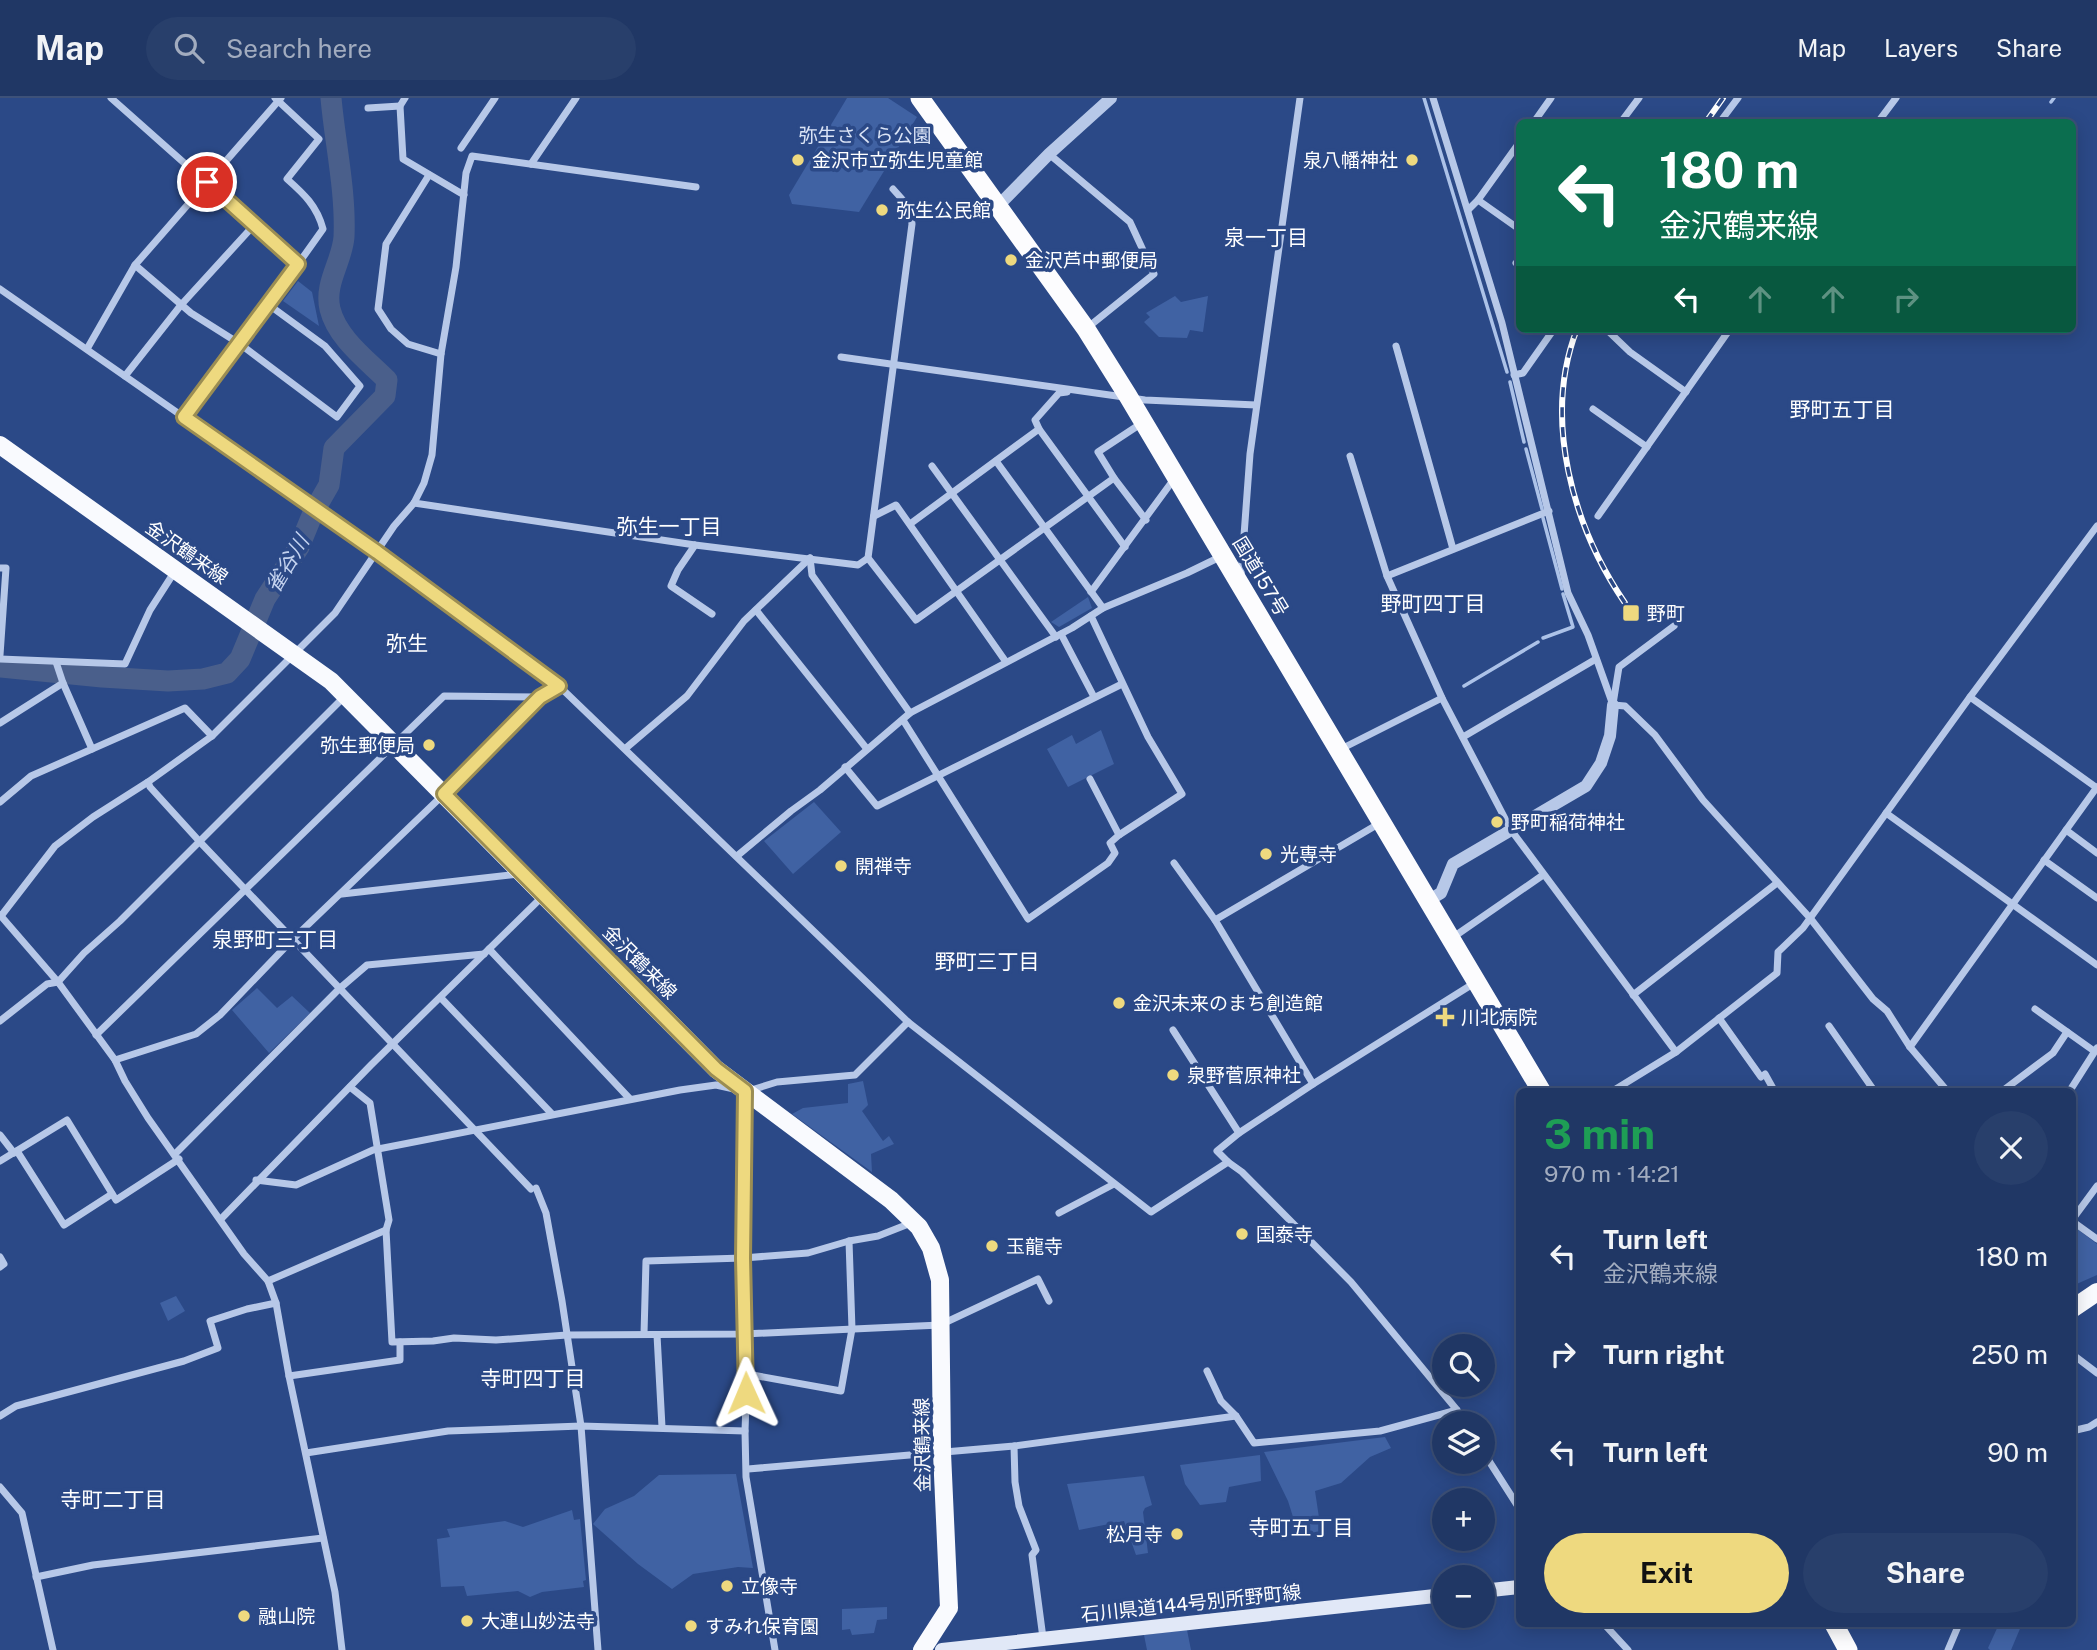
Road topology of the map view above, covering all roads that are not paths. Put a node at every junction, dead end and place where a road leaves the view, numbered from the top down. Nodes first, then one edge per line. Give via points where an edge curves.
1 (112, 98) edge
2 (405, 98) edge
3 (495, 98) edge
4 (576, 98) edge
5 (920, 98) edge
6 (1111, 98) edge
7 (1300, 98) edge
8 (1433, 98) edge
9 (1551, 98) edge
10 (1639, 98) edge
11 (1738, 98) edge
12 (1896, 98) edge
13 (278, 99) edge
14 (400, 106) junction
15 (368, 108) dead end
16 (1536, 119) edge
17 (1623, 119) edge
18 (1722, 119) edge
19 (1880, 119) edge
20 (1516, 147) edge
21 (461, 148) dead end
22 (1049, 154) junction
23 (531, 164) junction
24 (429, 175) junction
25 (207, 182) junction
26 (696, 187) dead end
27 (893, 189) dead end
28 (464, 195) junction
29 (1478, 200) junction
30 (997, 207) junction
31 (1468, 209) junction
32 (255, 224) junction
33 (1516, 227) edge
34 (298, 264) junction
35 (135, 265) junction
36 (0, 289) edge
37 (181, 305) junction
38 (269, 305) junction
39 (1086, 329) junction
40 (1551, 333) edge
41 (1610, 333) edge
42 (1727, 333) edge
43 (240, 344) junction
44 (1396, 345) dead end
45 (87, 348) junction
46 (441, 354) junction
47 (841, 357) dead end
48 (894, 364) junction
49 (1514, 375) junction
50 (125, 376) junction
51 (1085, 391) junction
52 (1686, 391) junction
53 (1128, 396) junction
54 (1256, 405) junction
55 (1593, 409) dead end
56 (184, 417) junction
57 (1142, 422) junction
58 (1039, 429) junction
59 (0, 445) edge
60 (1647, 447) junction
61 (1350, 456) dead end
62 (996, 461) junction
63 (932, 466) dead end
64 (1114, 478) junction
65 (1175, 478) junction
66 (952, 493) junction
67 (1089, 496) junction
68 (414, 503) junction
69 (1549, 511) junction
70 (874, 516) junction
71 (1598, 516) dead end
72 (1146, 520) junction
73 (910, 524) junction
74 (2097, 526) edge
75 (1045, 528) junction
76 (695, 545) junction
77 (1125, 547) junction
78 (1453, 550) junction
79 (377, 552) junction
80 (1223, 555) junction
81 (810, 558) junction
82 (868, 558) junction
83 (1001, 560) junction
84 (0, 568) edge
85 (176, 570) junction
86 (1387, 576) junction
87 (1240, 582) junction
88 (957, 591) junction
89 (1091, 592) junction
90 (1103, 608) junction
91 (756, 610) junction
92 (712, 614) dead end
93 (1091, 616) junction
94 (1674, 626) dead end
95 (1058, 635) junction
96 (293, 654) junction
97 (0, 657) edge
98 (1596, 659) junction
99 (1006, 662) junction
100 (56, 664) junction
101 (62, 681) junction
102 (1122, 684) junction
103 (559, 686) junction
104 (346, 695) junction
105 (540, 697) junction
106 (1094, 697) junction
107 (1969, 697) junction
108 (1442, 698) junction
109 (1613, 705) junction
110 (910, 713) junction
111 (903, 720) junction
112 (0, 723) edge
113 (212, 736) junction
114 (1463, 737) junction
115 (396, 745) junction
116 (626, 748) junction
117 (92, 749) junction
118 (867, 749) junction
119 (1338, 751) junction
120 (845, 767) junction
121 (937, 776) junction
122 (1090, 779) dead end
123 (148, 782) junction
124 (2097, 787) edge
125 (444, 794) junction
126 (0, 802) edge
127 (1886, 813) junction
128 (1381, 823) junction
129 (2066, 830) junction
130 (1511, 831) junction
131 (1119, 835) junction
132 (200, 842) junction
133 (2097, 853) edge
134 (737, 856) junction
135 (2044, 860) junction
136 (1174, 863) dead end
137 (523, 874) junction
138 (1543, 875) junction
139 (1777, 883) junction
140 (246, 889) junction
141 (341, 894) junction
142 (544, 895) junction
143 (2097, 898) edge
144 (1429, 901) junction
145 (2012, 904) junction
146 (1, 915) edge
147 (1810, 918) junction
148 (1214, 920) junction
149 (1451, 938) junction
150 (293, 939) junction
151 (487, 952) junction
152 (2097, 965) edge
153 (58, 982) junction
154 (1477, 982) junction
155 (339, 989) junction
156 (1633, 995) junction
157 (441, 998) junction
158 (2035, 1009) dead end
159 (1719, 1018) junction
160 (0, 1021) edge
161 (908, 1022) junction
162 (1829, 1026) dead end
163 (1173, 1030) dead end
164 (2067, 1032) junction
165 (96, 1035) junction
166 (393, 1046) junction
167 (1910, 1046) junction
168 (2096, 1050) edge
169 (1676, 1052) junction
170 (115, 1060) junction
171 (1313, 1084) junction
172 (350, 1087) junction
173 (1540, 1088) edge
174 (1618, 1088) edge
175 (1772, 1088) edge
176 (1872, 1088) edge
177 (1945, 1088) edge
178 (2006, 1088) edge
179 (2072, 1088) edge
180 (745, 1091) junction
181 (630, 1100) junction
182 (552, 1114) junction
183 (476, 1129) junction
184 (1238, 1133) junction
185 (0, 1135) edge
186 (377, 1149) junction
187 (15, 1152) junction
188 (177, 1157) junction
189 (0, 1161) edge
190 (1228, 1163) junction
191 (256, 1180) junction
192 (1114, 1184) junction
193 (2097, 1186) edge
194 (112, 1194) junction
195 (1059, 1213) dead end
196 (2076, 1215) edge
197 (221, 1219) junction
198 (915, 1221) junction
199 (2076, 1223) edge
200 (386, 1230) junction
201 (2097, 1239) edge
202 (849, 1241) junction
203 (0, 1257) edge
204 (743, 1258) junction
205 (0, 1267) edge
206 (268, 1281) junction
207 (2097, 1292) edge
208 (1049, 1301) dead end
209 (276, 1303) junction
210 (2076, 1306) edge
211 (940, 1325) junction
212 (852, 1329) junction
213 (744, 1334) junction
214 (567, 1335) junction
215 (644, 1335) junction
216 (657, 1335) junction
217 (400, 1342) junction
218 (2076, 1357) edge
219 (1207, 1371) dead end
220 (2097, 1373) edge
221 (747, 1374) junction
222 (289, 1376) junction
223 (1457, 1410) joint
224 (0, 1416) edge
225 (1237, 1416) junction
226 (2097, 1422) edge
227 (581, 1426) junction
228 (662, 1427) junction
229 (2076, 1430) edge
230 (744, 1431) junction
231 (1014, 1446) junction
232 (306, 1453) junction
233 (942, 1453) junction
234 (748, 1469) junction
235 (1495, 1470) edge
236 (0, 1487) edge
237 (1516, 1503) edge
238 (323, 1538) junction
239 (36, 1577) junction
240 (1516, 1587) edge
241 (1495, 1590) edge
242 (1432, 1596) edge
243 (1607, 1627) edge
244 (1836, 1627) edge
245 (1958, 1627) edge
246 (1043, 1638) junction
247 (53, 1650) edge
248 (342, 1650) edge
249 (598, 1650) edge
250 (775, 1650) edge
251 (922, 1650) edge
252 (942, 1650) edge
253 (1628, 1650) edge
254 (1848, 1650) edge
255 (1948, 1650) edge

1 - 25 street
2 - 14 street
3 - 21 street
4 - 23 street
5 - 30 highway, 国道157号
6 - 22 street
7 - 54 street
8 - 31 street
9 - 16 street
10 - 17 street
11 - 18 street
12 - 19 street
13 - 25 street
13 - 34 street via 319,139 287,179 309,199 323,229
14 - 15 street
14 - 24 street via 403,159
20 - 29 street
22 - 30 street
22 - 39 street via 1130,222 1154,274
23 - 26 street
23 - 28 street via 472,156
24 - 28 street
24 - 46 street via 386,244 378,309 408,344
25 - 32 street
25 - 35 street
27 - 48 street via 910,208 912,223
28 - 46 street
29 - 31 street
29 - 33 street
30 - 39 highway, 国道157号
31 - 49 street
32 - 34 street
32 - 37 street
34 - 38 street
35 - 37 street
35 - 45 street
36 - 45 street
37 - 43 street
37 - 50 street
38 - 43 street
38 - 43 street via 325,346 360,386 337,417
39 - 53 highway, 国道157号
40 - 49 street via 1522,373
41 - 52 street
42 - 52 street
43 - 56 street
44 - 78 street
45 - 50 street
46 - 68 street via 432,455
47 - 48 street
48 - 51 street
48 - 70 street
49 - 69 street
50 - 56 street
51 - 53 street
51 - 58 street via 1059,393 1035,420
52 - 60 street
53 - 54 street
53 - 57 highway, 国道157号
54 - 87 street
55 - 60 street
56 - 79 street
57 - 64 street via 1098,452
57 - 65 highway, 国道157号
58 - 62 street
58 - 67 street
59 - 85 main road, 金沢鶴来線
60 - 71 street
61 - 86 street
62 - 66 street
62 - 75 street
63 - 66 street
64 - 67 street
64 - 72 street
65 - 72 street
65 - 80 highway, 国道157号
66 - 73 street
66 - 83 street
67 - 75 street
67 - 77 street
68 - 76 street
68 - 79 street
69 - 78 street
69 - 98 street via 1568,593
70 - 73 street via 896,505
70 - 82 street
72 - 77 street
73 - 88 street
74 - 107 street
75 - 83 street
75 - 89 street
76 - 81 street
76 - 92 street via 671,586
77 - 89 street
78 - 86 street
79 - 96 street via 335,612
79 - 103 street
80 - 87 highway, 国道157号
80 - 90 street
81 - 82 street via 858,565
81 - 91 street
81 - 110 street via 812,575
82 - 88 street via 916,620
83 - 88 street
83 - 95 street
84 - 97 street via 6,568
85 - 96 main road, 金沢鶴来線
85 - 100 street via 150,610 125,664
86 - 108 street
87 - 119 highway, 国道157号
88 - 99 street
89 - 90 street
90 - 93 street
91 - 116 street via 687,696
91 - 118 street
93 - 95 street
93 - 102 street
94 - 109 street via 1619,667
95 - 99 street
95 - 106 street
96 - 104 main road, 金沢鶴来線
96 - 113 street
97 - 100 street
98 - 109 street
98 - 114 street
99 - 110 street
100 - 101 street
101 - 112 street
101 - 117 street
102 - 106 street
102 - 131 street via 1182,794
103 - 105 street
103 - 116 street
104 - 115 main road, 金沢鶴来線
104 - 132 street
105 - 115 street via 444,696
105 - 125 street
106 - 121 street
107 - 124 street
107 - 127 street
108 - 114 street
108 - 119 street
109 - 130 street via 1601,764 1586,786
109 - 139 street via 1625,706 1655,736 1703,800
110 - 111 street
111 - 118 street
111 - 121 street
113 - 117 street via 185,708
113 - 123 street
114 - 130 street
115 - 125 main road, 金沢鶴来線
115 - 140 street
116 - 134 street
117 - 126 street via 31,776
118 - 120 street
119 - 128 highway, 国道157号
120 - 121 street via 877,806
120 - 134 street
121 - 131 street via 1028,919 1108,863 1115,853 1110,843
122 - 131 street
123 - 132 street
123 - 146 street via 55,846
124 - 129 street
125 - 137 main road, 金沢鶴来線
125 - 141 street
127 - 145 street
127 - 147 street
128 - 144 highway, 国道157号
128 - 148 street
129 - 133 street
129 - 135 street
130 - 138 street
130 - 144 street via 1454,863 1441,893
132 - 140 street
132 - 153 street
134 - 161 street
135 - 143 street
135 - 145 street
136 - 148 street
137 - 141 street
137 - 142 main road, 金沢鶴来線
138 - 149 street
138 - 156 street
139 - 147 street
139 - 156 street
140 - 150 street
140 - 165 street
141 - 150 street
142 - 151 street
142 - 180 main road, 金沢鶴来線 via 716,1069
144 - 149 highway, 国道157号
145 - 152 street
145 - 167 street
146 - 153 street
147 - 159 street via 1778,952 1777,973
147 - 167 street
148 - 171 street
149 - 154 highway, 国道157号
150 - 155 street
150 - 170 street via 196,1034
151 - 155 street via 367,965
151 - 157 street
151 - 181 street
153 - 160 street via 47,984
153 - 165 street
154 - 171 street
154 - 173 highway, 国道157号
155 - 166 street
155 - 188 street
156 - 169 street
157 - 166 street
157 - 182 street
158 - 164 street
159 - 169 street
159 - 175 street
161 - 180 street via 855,1074 777,1082
161 - 192 street
162 - 176 street
163 - 184 street
164 - 168 street
164 - 178 street via 2053,1053
165 - 170 street
166 - 172 street
166 - 183 street
167 - 177 street
168 - 179 street
169 - 174 street
170 - 188 street via 136,1100
171 - 184 street
172 - 186 street via 370,1103
172 - 191 street
180 - 181 street via 716,1085
180 - 198 main road, 金沢鶴来線 via 788,1131
180 - 204 street
181 - 182 street
182 - 183 street
183 - 186 street
183 - 214 street via 534,1189 546,1213
184 - 190 street via 1217,1151
185 - 187 street
186 - 191 street via 296,1185
186 - 200 street via 389,1220
187 - 189 street
187 - 194 street via 64,1225
187 - 194 street via 68,1120
188 - 194 street via 116,1200
188 - 197 street
190 - 192 street via 1151,1212
190 - 223 street via 1351,1282
191 - 197 street
192 - 195 street
193 - 196 street
197 - 206 street
198 - 202 street via 878,1236
198 - 211 main road, 金沢鶴来線 via 931,1248 940,1280
199 - 201 street
200 - 206 street
200 - 217 street via 392,1342
202 - 204 street via 808,1253
202 - 212 street
203 - 205 street via 4,1264
204 - 213 street
204 - 215 street via 646,1261
206 - 209 street
207 - 210 main road
208 - 211 street via 1038,1279
209 - 222 street
209 - 224 street via 210,1321 218,1348 16,1406
211 - 212 street
211 - 233 main road, 金沢鶴来線
212 - 213 street
212 - 221 street via 841,1391
213 - 216 street
213 - 221 street
214 - 215 street
214 - 217 street
214 - 227 street
215 - 216 street
216 - 228 street
217 - 222 street via 400,1360
218 - 220 street
219 - 225 street via 1221,1401
221 - 230 street
222 - 232 street
223 - 225 street via 1380,1431 1254,1443
225 - 231 street
226 - 229 street
227 - 228 street
227 - 232 street via 448,1431
227 - 249 street
228 - 230 street
230 - 234 street
231 - 233 street
231 - 246 street via 1019,1506 1036,1550 1032,1555
232 - 238 street
233 - 234 street
233 - 251 main road, 金沢鶴来線 via 949,1608
234 - 250 street
235 - 237 street
236 - 239 street via 22,1513
238 - 239 street via 93,1565
238 - 248 street
239 - 247 street
240 - 241 main road
242 - 246 main road, 石川県道144号別所野町線
243 - 253 street
244 - 254 highway
245 - 255 street
246 - 252 main road, 石川県道144号別所野町線

